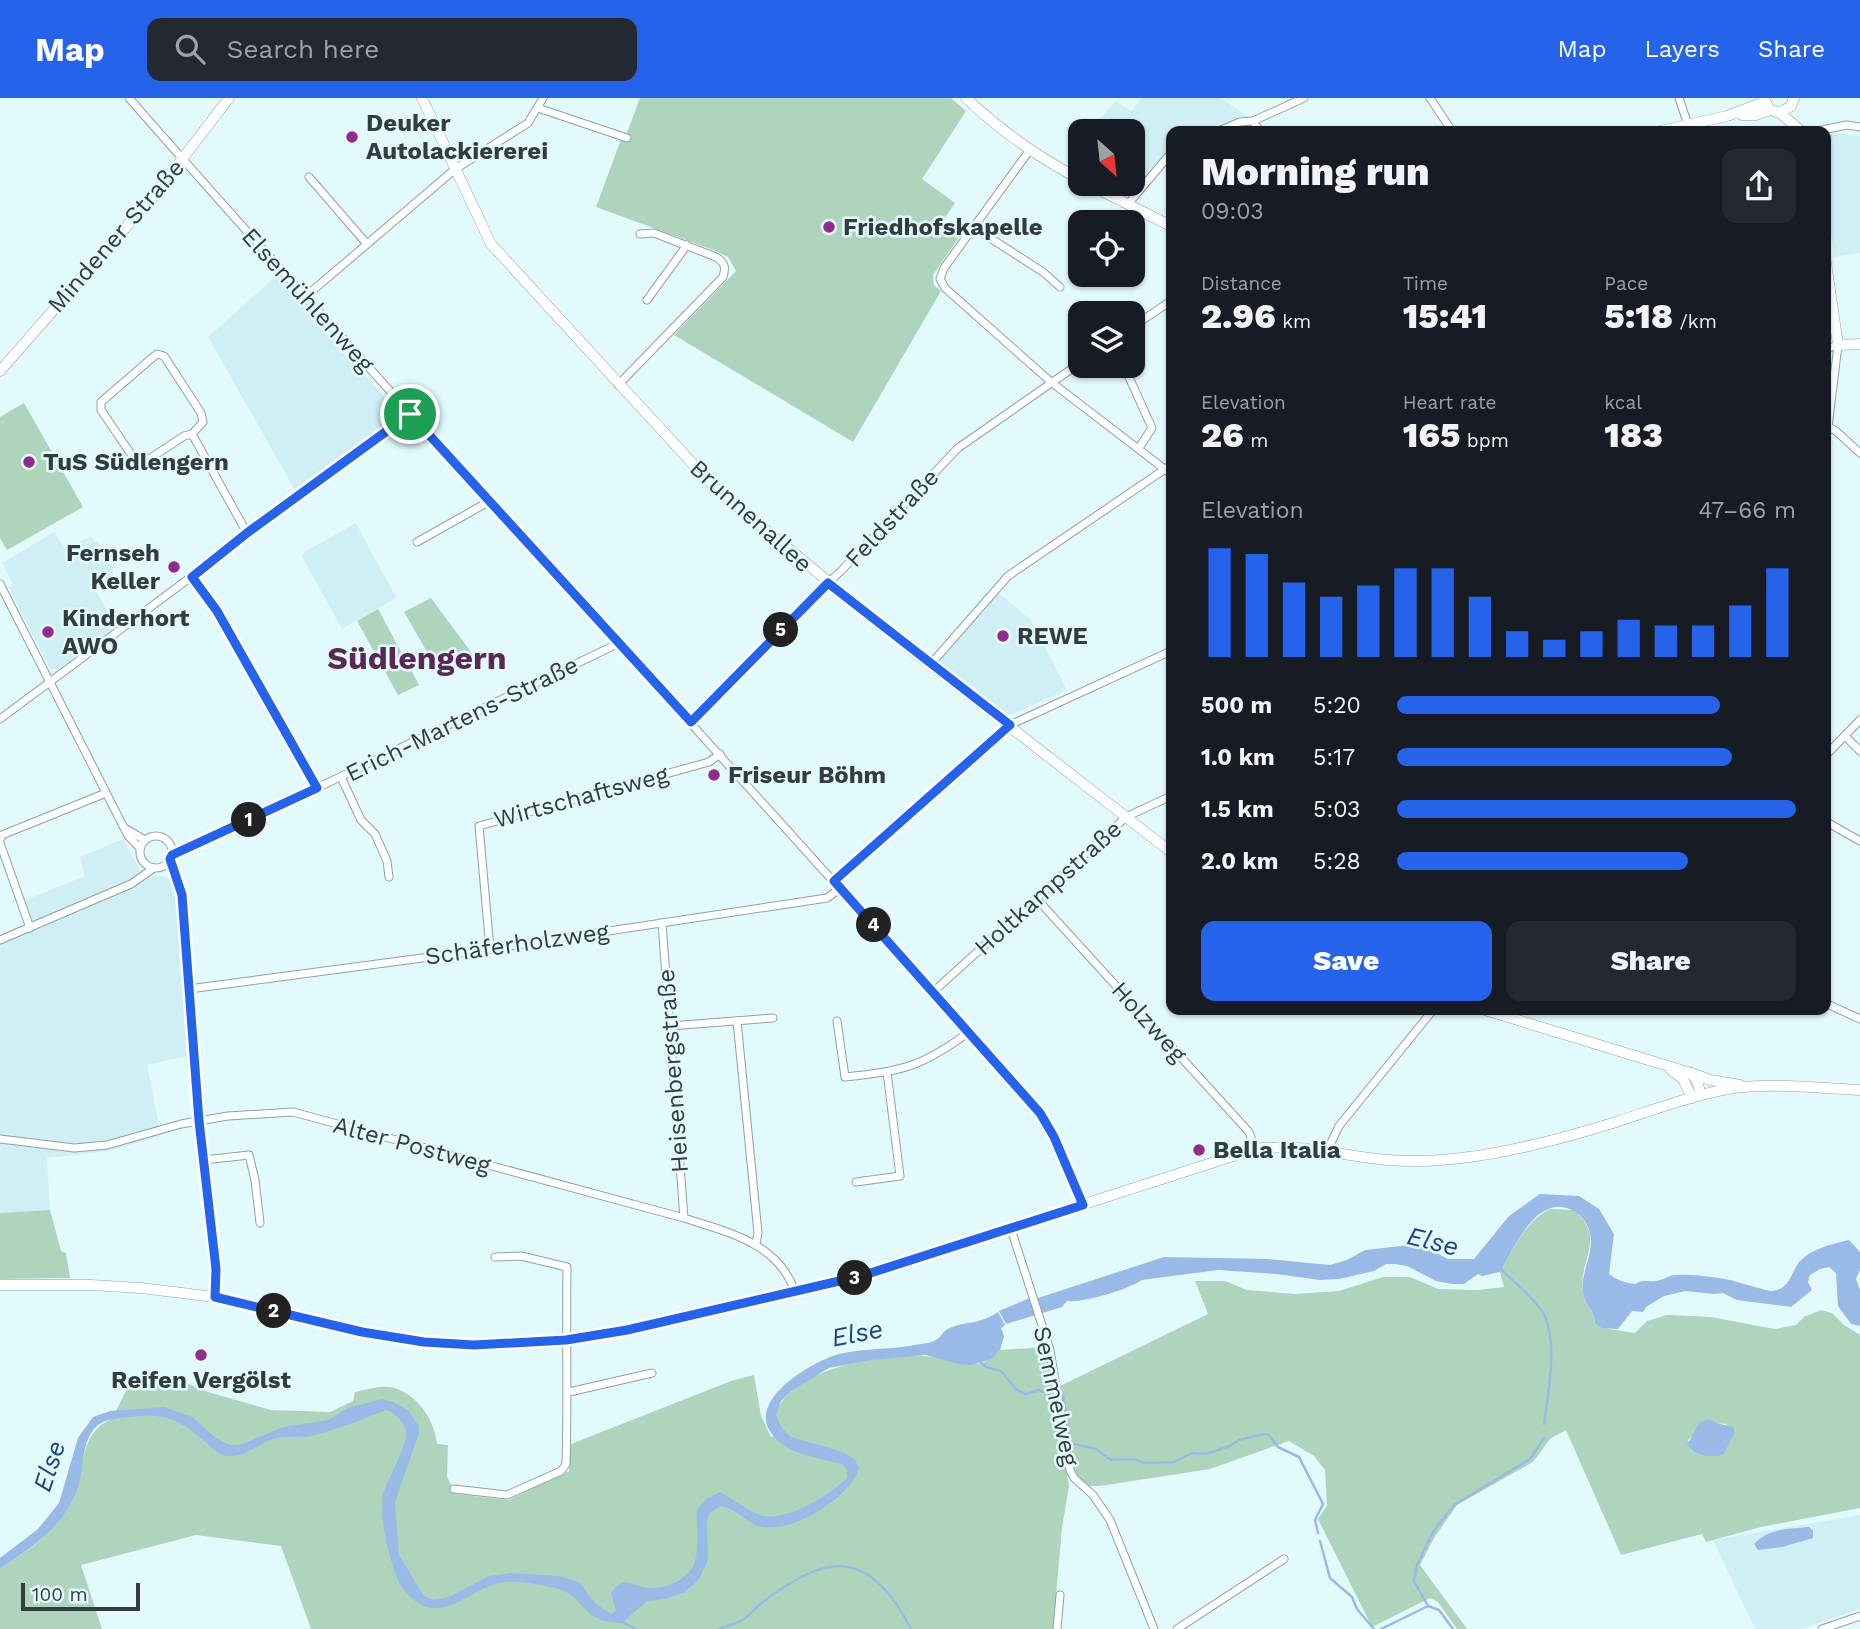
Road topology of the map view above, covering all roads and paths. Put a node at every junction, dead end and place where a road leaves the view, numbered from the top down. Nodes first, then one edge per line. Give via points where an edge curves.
1 (129, 98) edge
2 (229, 98) edge
3 (422, 98) edge
4 (543, 98) edge
5 (967, 98) edge
6 (1304, 98) edge
7 (1430, 98) edge
8 (1679, 98) edge
9 (1793, 102) edge
10 (1770, 106) edge
11 (538, 108) junction
12 (1253, 121) junction
13 (1688, 125) junction
14 (1231, 126) edge
15 (1256, 126) edge
16 (1449, 126) edge
17 (1683, 126) edge
18 (1702, 126) edge
19 (1795, 126) edge
20 (1800, 126) edge
21 (1860, 127) edge
22 (1831, 128) edge
23 (627, 138) dead end
24 (1029, 151) junction
25 (183, 159) junction
26 (1166, 159) edge
27 (454, 170) junction
28 (1068, 172) edge
29 (309, 177) dead end
30 (1112, 196) edge
31 (1128, 204) junction
32 (1166, 223) edge
33 (974, 227) junction
34 (639, 234) dead end
35 (367, 244) junction
36 (687, 245) junction
37 (1060, 287) dead end
38 (305, 297) junction
39 (1831, 297) edge
40 (647, 300) dead end
41 (1166, 303) edge
42 (1145, 318) edge
43 (1860, 344) edge
44 (1838, 345) junction
45 (1831, 347) edge
46 (0, 371) edge
47 (1068, 371) edge
48 (1129, 378) edge
49 (1051, 382) junction
50 (618, 385) junction
51 (1831, 394) edge
52 (410, 414) junction
53 (1831, 430) edge
54 (192, 434) junction
55 (1139, 448) junction
56 (1860, 453) edge
57 (1166, 467) edge
58 (1166, 471) edge
59 (490, 501) junction
60 (247, 533) junction
61 (417, 542) dead end
62 (192, 577) junction
63 (828, 583) junction
64 (0, 584) edge
65 (619, 642) junction
66 (1166, 653) edge
67 (930, 665) junction
68 (51, 683) junction
69 (0, 719) edge
70 (1860, 720) edge
71 (691, 722) junction
72 (1010, 725) junction
73 (1845, 736) junction
74 (1831, 750) edge
75 (1860, 751) edge
76 (720, 754) junction
77 (341, 777) junction
78 (317, 788) junction
79 (106, 793) junction
80 (1166, 798) edge
81 (1126, 817) junction
82 (1831, 824) edge
83 (123, 826) junction
84 (145, 840) junction
85 (0, 841) edge
86 (1860, 841) edge
87 (171, 846) junction
88 (140, 848) junction
89 (189, 848) junction
90 (1166, 848) edge
91 (171, 857) junction
92 (144, 863) junction
93 (156, 868) junction
94 (177, 877) junction
95 (389, 877) dead end
96 (834, 881) junction
97 (131, 884) junction
98 (841, 888) junction
99 (1036, 898) junction
100 (662, 923) junction
101 (30, 928) junction
102 (0, 940) edge
103 (490, 949) junction
104 (189, 989) junction
105 (933, 992) junction
106 (1831, 1006) edge
107 (1429, 1015) edge
108 (1501, 1015) edge
109 (773, 1018) dead end
110 (1860, 1019) edge
111 (737, 1021) junction
112 (837, 1021) dead end
113 (670, 1026) junction
114 (969, 1032) junction
115 (1665, 1066) junction
116 (887, 1072) junction
117 (1691, 1073) junction
118 (1748, 1086) junction
119 (1860, 1090) edge
120 (1697, 1097) junction
121 (199, 1121) junction
122 (0, 1139) edge
123 (1255, 1149) junction
124 (1326, 1151) junction
125 (204, 1160) junction
126 (856, 1182) dead end
127 (1083, 1205) junction
128 (684, 1218) junction
129 (260, 1223) dead end
130 (1011, 1229) junction
131 (756, 1244) junction
132 (495, 1257) dead end
133 (0, 1285) edge
134 (795, 1292) junction
135 (215, 1297) junction
136 (566, 1340) junction
137 (652, 1373) dead end
138 (569, 1392) junction
139 (454, 1489) dead end
140 (1284, 1559) dead end
141 (1060, 1595) dead end
142 (1860, 1616) edge
143 (1057, 1629) edge
144 (1154, 1629) edge
145 (1177, 1629) edge
146 (1822, 1629) edge

1 - 25 street, Elsemühlenweg
2 - 25 main road, Mindener Straße
3 - 27 main road, Brunnenallee
4 - 11 street
5 - 24 main road
6 - 12 street
7 - 16 street
8 - 13 street
9 - 10 main road
9 - 20 main road
10 - 18 main road
10 - 19 main road
11 - 23 street
11 - 27 street via 528,122
12 - 14 street
12 - 15 street
13 - 17 main road
13 - 18 main road
21 - 22 street
24 - 28 main road
24 - 33 street
25 - 38 street, Elsemühlenweg
25 - 46 main road, Mindener Straße
26 - 31 street
27 - 35 street
27 - 50 main road, Brunnenallee via 491,244
29 - 35 street
30 - 31 main road
31 - 32 main road
33 - 37 street
33 - 49 street via 940,279
34 - 36 street via 654,233
35 - 38 street
36 - 40 street
36 - 50 street via 723,262 723,277
38 - 52 street, Elsemühlenweg
39 - 44 main road
41 - 42 street
43 - 44 main road
44 - 45 street
44 - 51 street
47 - 49 street, Feldstraße
48 - 55 street via 1152,428
49 - 55 street
49 - 63 street, Feldstraße via 958,448
50 - 63 main road, Brunnenallee via 713,487
52 - 59 street, Elsemühlenweg
52 - 60 street
53 - 56 street
54 - 54 street via 203,422 201,413 164,356 157,354 101,402 101,410 135,460 143,463
54 - 60 street
55 - 57 street
58 - 67 street via 1008,576
59 - 61 street
59 - 65 street, Elsemühlenweg
60 - 62 street
62 - 68 street
62 - 78 street via 224,622
63 - 67 main road, Brunnenallee
63 - 71 street, Feldstraße
64 - 68 street
65 - 71 street, Elsemühlenweg
65 - 77 street, Erich-Martens-Straße
66 - 72 street
67 - 72 main road, Brunnenallee
68 - 69 street
68 - 79 street
70 - 73 street
71 - 76 street, Elsemühlenweg
72 - 81 main road, Brunnenallee
72 - 96 street
73 - 74 street
73 - 75 street
76 - 96 street, Elsemühlenweg
76 - 103 street, Wirtschaftsweg via 709,762 479,826
77 - 78 street, Erich-Martens-Straße
77 - 95 street via 361,820 375,834
78 - 89 street, Erich-Martens-Straße
79 - 83 street
79 - 85 street via 2,835
80 - 81 street, Holtkampstraße
81 - 90 main road, Brunnenallee
81 - 99 street, Holtkampstraße
82 - 86 street
83 - 84 street
83 - 88 street
84 - 87 street via 160,836
84 - 88 street
85 - 101 street
87 - 89 street
87 - 91 street
88 - 92 street
89 - 91 street, Erich-Martens-Straße
91 - 93 street
91 - 94 street
92 - 93 street
92 - 97 street
93 - 94 street
93 - 97 street
94 - 104 street
96 - 98 street, Elsemühlenweg
97 - 101 street
98 - 100 street, Schäferholzweg via 827,898
98 - 105 street, Elsemühlenweg
99 - 105 street, Holtkampstraße
99 - 123 street, Holzweg via 1249,1132
100 - 103 street, Schäferholzweg
100 - 113 street, Heisenbergstraße
101 - 102 street
103 - 104 street, Schäferholzweg
104 - 121 street
105 - 114 street, Elsemühlenweg
106 - 110 street
107 - 124 street via 1339,1126
108 - 115 main road
109 - 111 street
111 - 113 street
111 - 131 street
112 - 116 street via 845,1077
113 - 128 street, Heisenbergstraße
114 - 116 street via 916,1065
114 - 127 street, Elsemühlenweg via 1048,1126
115 - 117 main road
115 - 120 main road
116 - 126 street via 900,1176
117 - 118 main road
117 - 120 main road via 1697,1081
118 - 119 main road
118 - 120 main road
120 - 124 main road via 1564,1138 1493,1154 1387,1160
121 - 122 street, Alter Postweg via 107,1145 74,1148
121 - 125 street
121 - 128 street, Alter Postweg via 293,1112
123 - 124 main road via 1285,1146
123 - 127 main road
125 - 129 street via 249,1155
125 - 135 street
127 - 130 main road
128 - 131 street, Alter Postweg
130 - 134 main road
130 - 144 street, Semmelweg via 1050,1350 1070,1470 1110,1520
131 - 134 street, Alter Postweg via 786,1271
132 - 136 street via 522,1256 567,1267
133 - 135 main road via 91,1285
134 - 136 main road
135 - 136 main road via 424,1342 474,1345
136 - 138 street
137 - 138 street
138 - 139 street via 566,1464 561,1471 507,1495
140 - 145 street
141 - 143 street
142 - 146 street

